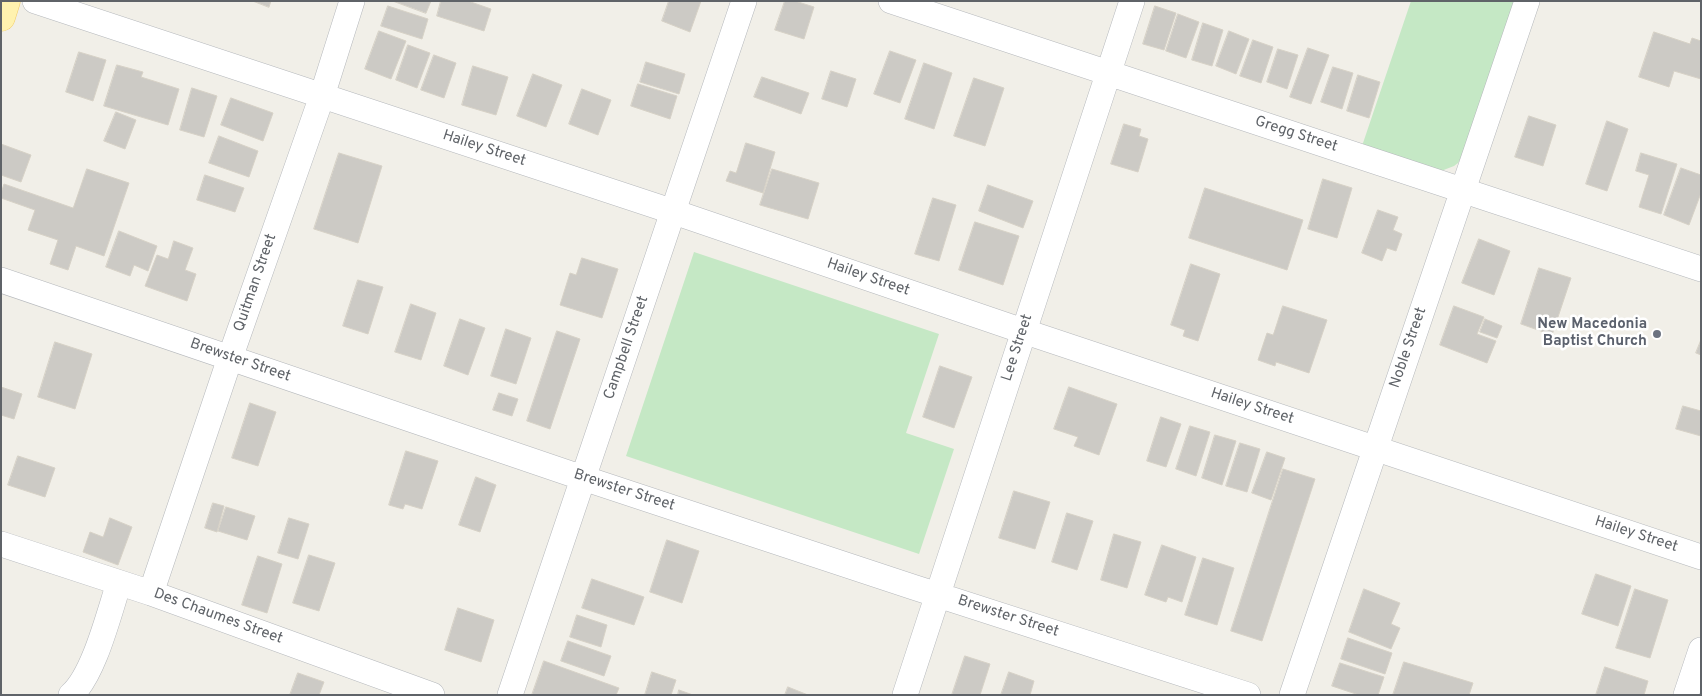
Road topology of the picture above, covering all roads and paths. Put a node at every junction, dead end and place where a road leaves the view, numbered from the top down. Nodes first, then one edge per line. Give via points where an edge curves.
1 (6, 1) edge
2 (35, 1) edge
3 (352, 1) edge
4 (744, 1) edge
5 (891, 1) edge
6 (1132, 1) edge
7 (1527, 1) edge
8 (1, 17) edge
9 (1108, 74) junction
10 (322, 96) junction
11 (1462, 189) junction
12 (674, 212) junction
13 (1701, 269) edge
14 (1, 280) edge
15 (1023, 331) junction
16 (230, 358) junction
17 (1375, 448) junction
18 (583, 478) junction
19 (1, 544) edge
20 (1701, 557) edge
21 (120, 583) junction
22 (151, 593) junction
23 (938, 595) junction
24 (1701, 650) edge
25 (71, 695) edge
26 (432, 695) edge
27 (510, 695) edge
28 (905, 695) edge
29 (1248, 695) edge
30 (1292, 695) edge
31 (1686, 695) edge

1 - 8 main road
2 - 10 street, Hailey Street
3 - 10 street, Quitman Street
4 - 12 street, Campbell Street
5 - 9 street, Gregg Street
6 - 9 street, Lee Street
7 - 11 street, Noble Street
9 - 11 street, Gregg Street
9 - 15 street, Lee Street
10 - 12 street, Hailey Street
10 - 16 street, Quitman Street
11 - 13 street, Gregg Street
11 - 17 street, Noble Street
12 - 15 street, Hailey Street
12 - 18 street, Campbell Street
14 - 16 street, Brewster Street
15 - 17 street, Hailey Street
15 - 23 street, Lee Street
16 - 18 street, Brewster Street
16 - 22 street, Quitman Street
17 - 20 street, Hailey Street
17 - 30 street, Noble Street
18 - 23 street, Brewster Street
18 - 27 street, Campbell Street
19 - 21 street, Des Chaumes Street
21 - 22 street, Des Chaumes Street
21 - 25 street via 92,663
22 - 26 street, Des Chaumes Street
23 - 28 street, Lee Street
23 - 29 street, Brewster Street
24 - 31 street

